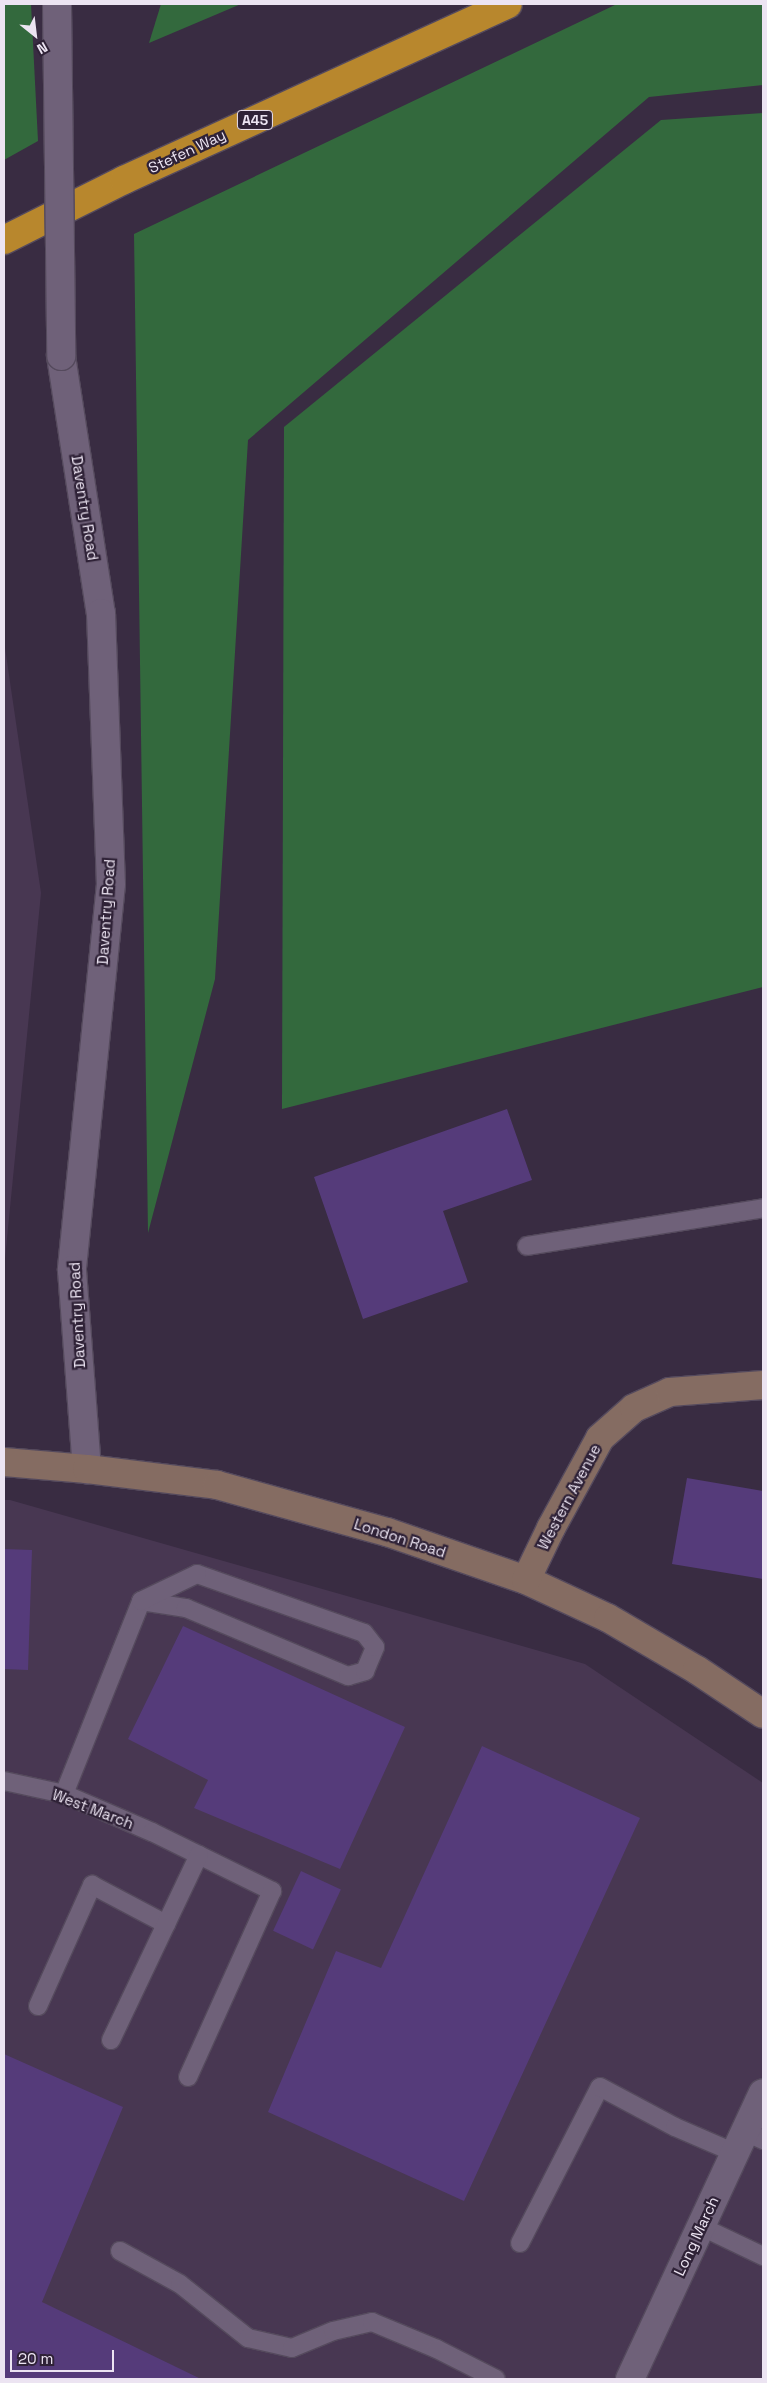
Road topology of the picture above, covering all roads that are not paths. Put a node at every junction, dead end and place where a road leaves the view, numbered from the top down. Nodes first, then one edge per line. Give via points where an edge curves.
1 (57, 4) edge
2 (508, 4) edge
3 (4, 240) edge
4 (763, 1208) edge
5 (527, 1246) dead end
6 (763, 1385) edge
7 (4, 1462) edge
8 (87, 1469) junction
9 (526, 1580) junction
10 (141, 1601) junction
11 (763, 1714) edge
12 (4, 1781) edge
13 (64, 1794) junction
14 (199, 1855) junction
15 (166, 1924) junction
16 (38, 2006) dead end
17 (111, 2040) dead end
18 (188, 2077) dead end
19 (763, 2093) edge
20 (748, 2142) edge
21 (700, 2226) junction
22 (520, 2243) dead end
23 (120, 2251) dead end
24 (763, 2256) edge
25 (485, 2376) edge
26 (630, 2379) edge

1 - 8 street, Daventry Road, bridge via 61,356 101,613 111,884 72,1270
2 - 3 highway, Stefen Way / A45 via 124,180
4 - 5 lane
6 - 9 main road, Western Avenue via 670,1392 634,1408 600,1438
7 - 8 main road, London Road
8 - 9 main road, London Road via 217,1485 387,1532
9 - 11 main road, London Road via 608,1618 697,1670
10 - 10 lane via 186,1608 348,1676 365,1671 375,1647 364,1633 197,1574
10 - 13 lane
12 - 13 lane, West March
13 - 14 lane, West March
14 - 15 lane
14 - 18 lane, West March via 272,1891
15 - 16 lane via 92,1885
15 - 17 lane
19 - 20 street, Long March
20 - 21 street, Long March
20 - 22 lane via 675,2127 600,2087
21 - 24 lane
21 - 26 street, Long March
23 - 25 lane via 180,2284 248,2338 292,2348 333,2331 372,2322

